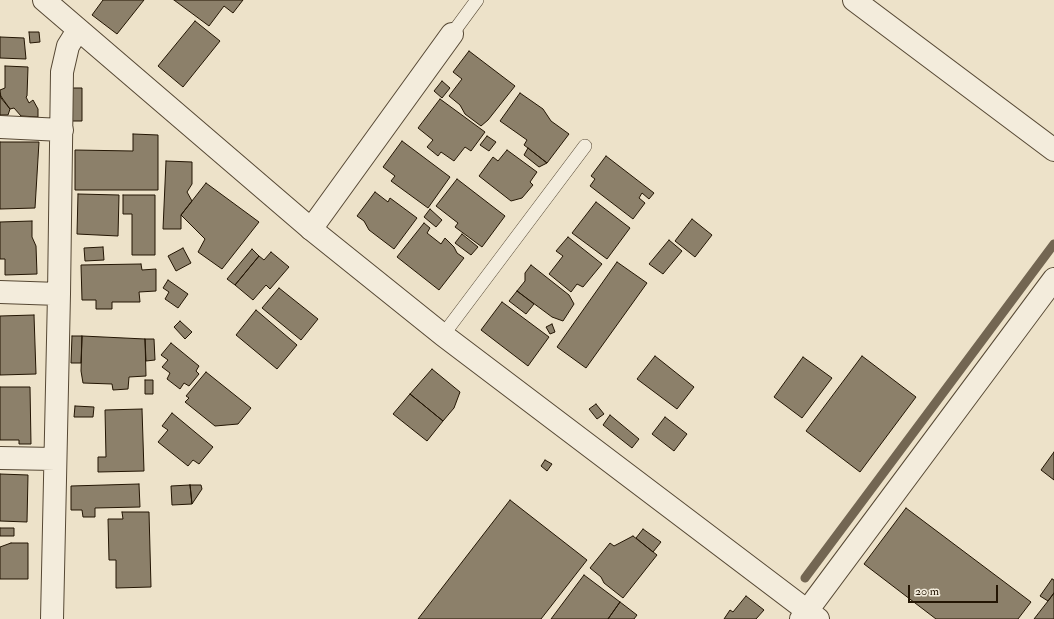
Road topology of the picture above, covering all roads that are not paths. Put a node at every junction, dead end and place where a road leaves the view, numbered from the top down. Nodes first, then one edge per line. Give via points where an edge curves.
1 (44, 0) edge
2 (477, 0) edge
3 (854, 0) edge
4 (78, 30) junction
5 (452, 34) joint
6 (0, 127) edge
7 (62, 130) junction
8 (585, 146) dead end
9 (1054, 150) edge
10 (311, 229) junction
11 (1054, 279) edge
12 (0, 292) edge
13 (59, 294) junction
14 (443, 335) junction
15 (0, 458) edge
16 (55, 459) junction
17 (809, 616) edge
18 (52, 619) edge

1 - 4 street
2 - 5 lane
3 - 9 street
4 - 7 street via 68,46 62,72
4 - 10 street
5 - 10 street
6 - 7 street
7 - 13 street
8 - 14 lane
10 - 14 street
11 - 17 street
12 - 13 street
13 - 16 street
14 - 17 street
15 - 16 street
16 - 18 street

